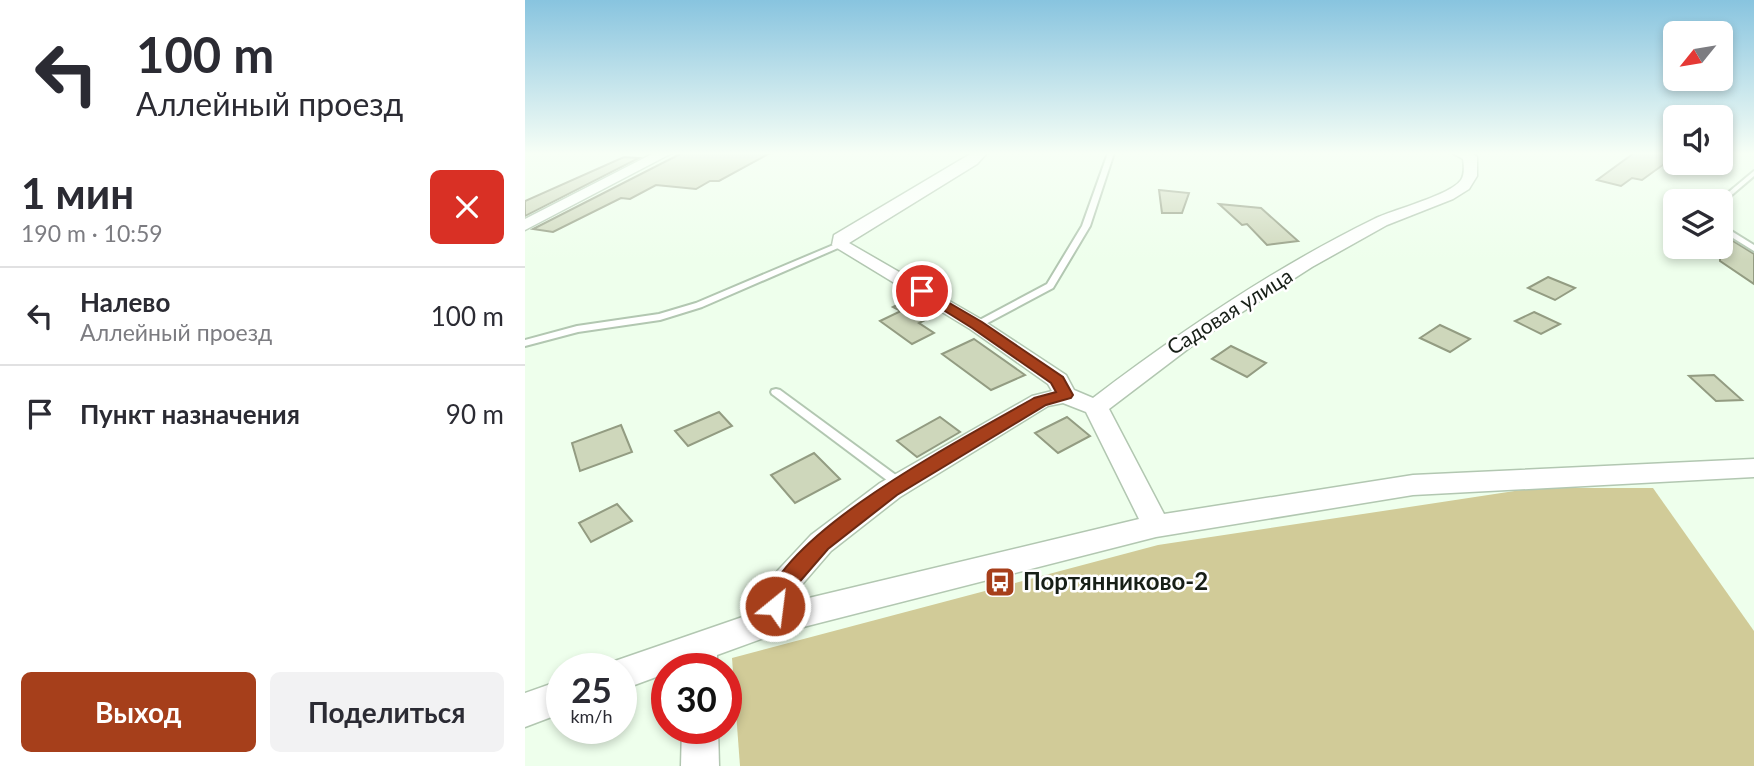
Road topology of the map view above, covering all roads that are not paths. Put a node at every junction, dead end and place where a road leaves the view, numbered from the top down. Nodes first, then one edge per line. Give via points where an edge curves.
1 (595, 189) edge
2 (928, 189) edge
3 (1099, 189) edge
4 (1458, 189) edge
5 (525, 225) edge
6 (1733, 235) edge
7 (841, 242) junction
8 (1754, 249) edge
9 (977, 325) junction
10 (525, 343) edge
11 (776, 392) dead end
12 (1065, 395) junction
13 (1095, 407) junction
14 (1754, 468) edge
15 (900, 484) junction
16 (1156, 526) junction
17 (771, 621) junction
18 (707, 653) edge
19 (546, 702) edge
20 (525, 710) edge
21 (700, 744) edge
22 (700, 766) edge

1 - 5 street
2 - 7 street
3 - 9 lane via 1086,226 1050,286
4 - 13 street, Садовая улица via 1353,237 1197,330
6 - 8 lane
7 - 9 street
7 - 10 lane via 660,317 577,329
9 - 12 street via 1058,380
11 - 15 lane
12 - 13 street
12 - 15 street via 1040,401
13 - 16 street
14 - 16 street via 1413,485
15 - 17 street via 821,543 779,590
16 - 17 street
17 - 18 street
19 - 20 street
21 - 22 street

